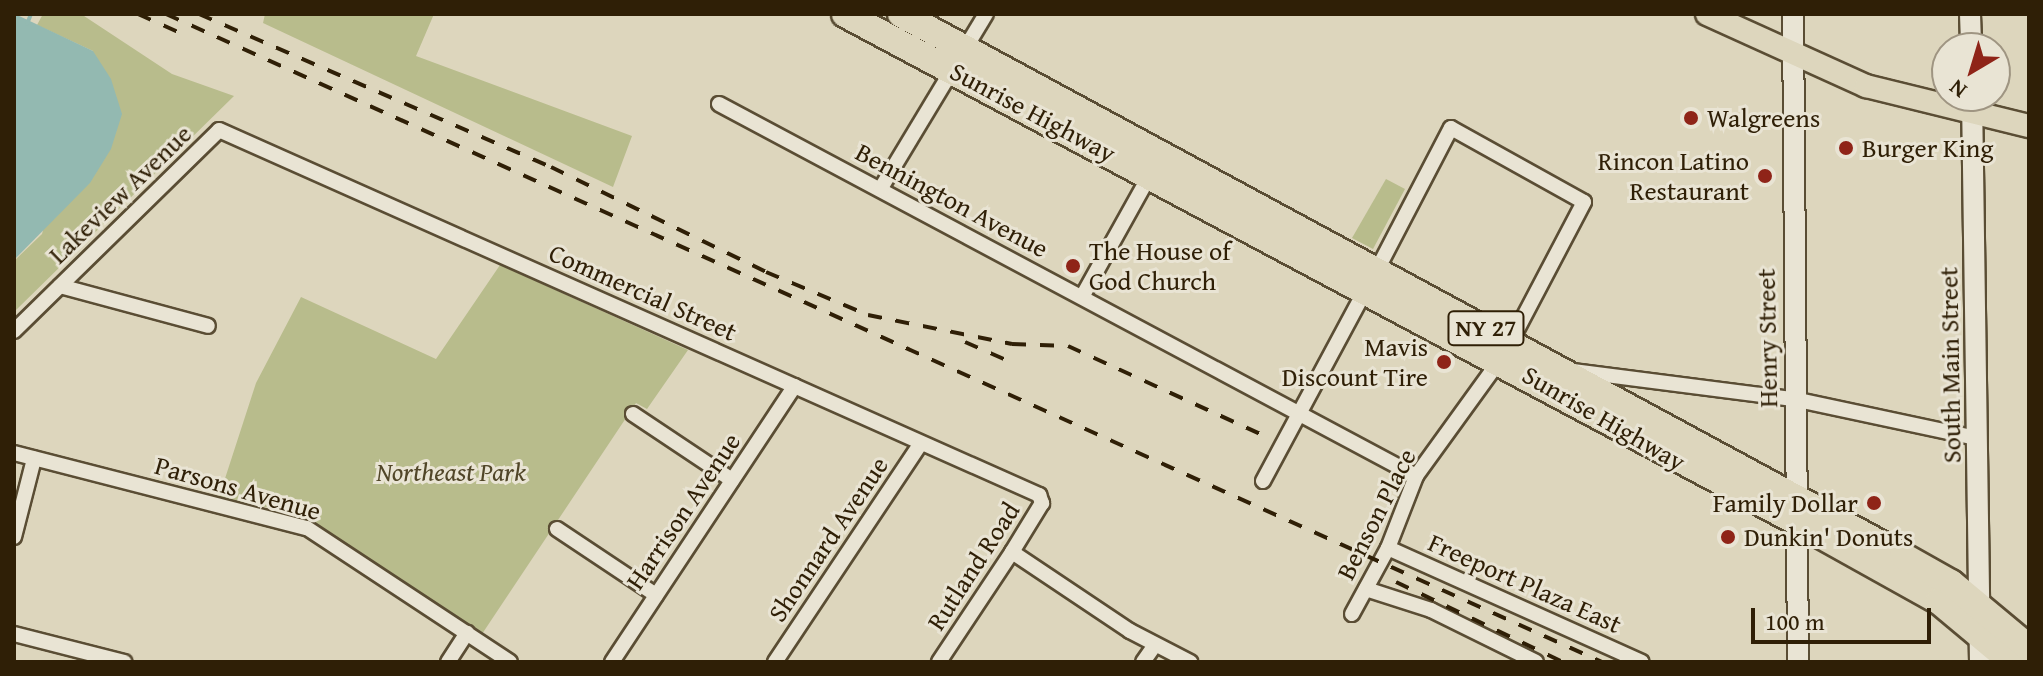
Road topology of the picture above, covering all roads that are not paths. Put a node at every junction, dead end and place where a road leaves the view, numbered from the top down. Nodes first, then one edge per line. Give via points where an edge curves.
1 (845, 14) edge
2 (901, 14) edge
3 (986, 14) edge
4 (1707, 14) edge
5 (1793, 14) edge
6 (1790, 55) junction
7 (959, 58) junction
8 (1931, 96) edge
9 (719, 104) dead end
10 (1973, 112) edge
11 (1995, 112) edge
12 (2029, 126) edge
13 (227, 134) joint
14 (1155, 166) junction
15 (881, 188) junction
16 (1371, 280) junction
17 (60, 286) junction
18 (1082, 297) junction
19 (208, 326) dead end
20 (14, 331) edge
21 (1506, 350) junction
22 (1563, 370) junction
23 (795, 386) junction
24 (1794, 399) junction
25 (633, 414) dead end
26 (1298, 414) junction
27 (1976, 438) junction
28 (921, 443) junction
29 (14, 453) edge
30 (34, 459) junction
31 (1416, 476) junction
32 (732, 480) junction
33 (1263, 481) dead end
34 (1039, 495) joint
35 (1796, 510) junction
36 (557, 529) dead end
37 (14, 537) edge
38 (1388, 548) junction
39 (1012, 552) junction
40 (1366, 589) junction
41 (656, 595) junction
42 (1979, 605) junction
43 (1352, 614) dead end
44 (467, 633) junction
45 (1978, 633) junction
46 (14, 634) edge
47 (1154, 646) junction
48 (2029, 648) edge
49 (124, 662) edge
50 (448, 662) edge
51 (510, 662) edge
52 (612, 662) edge
53 (775, 662) edge
54 (939, 662) edge
55 (1143, 662) edge
56 (1190, 662) edge
57 (1536, 662) edge
58 (1642, 662) edge
59 (1798, 662) edge
60 (1980, 662) edge
61 (2012, 662) edge

1 - 7 highway, Sunrise Highway / NY 27
2 - 7 highway, Sunrise Highway / NY 27
3 - 7 street
4 - 6 main road
5 - 6 main road, Henry Street
6 - 8 main road via 1866,86
6 - 24 main road, Henry Street
7 - 14 highway, Sunrise Highway / NY 27
7 - 15 street
9 - 15 street, Bennington Avenue
10 - 27 main road, South Main Street
11 - 12 main road
13 - 17 street, Lakeview Avenue via 219,130
13 - 23 street, Commercial Street
14 - 16 highway, Sunrise Highway / NY 27
14 - 18 street
15 - 18 street, Bennington Avenue
16 - 21 highway, Sunrise Highway / NY 27
16 - 21 street, Benson Place via 1451,128 1584,202
16 - 26 street
17 - 19 street
17 - 20 street, Lakeview Avenue
18 - 26 street, Bennington Avenue
21 - 22 highway, Sunrise Highway / NY 27
21 - 31 street, Benson Place
21 - 35 highway, Sunrise Highway / NY 27
22 - 24 street
22 - 35 highway, Sunrise Highway / NY 27
23 - 28 street, Commercial Street
23 - 32 street, Harrison Avenue
24 - 27 street
24 - 35 main road, Henry Street
25 - 32 street
26 - 31 street, Bennington Avenue
26 - 33 street
27 - 42 main road, South Main Street
28 - 34 street, Commercial Street
28 - 53 street, Shonnard Avenue
29 - 30 street, Parsons Avenue
30 - 37 street
30 - 44 street, Parsons Avenue via 307,528
31 - 38 street, Benson Place
32 - 41 street, Harrison Avenue
34 - 39 street, Rutland Road via 1042,503
35 - 42 highway, Sunrise Highway / NY 27 via 1951,583
35 - 45 highway, Sunrise Highway / NY 27 via 1939,601
35 - 59 main road, Henry Street
36 - 41 street
38 - 40 street, Benson Place
38 - 58 street, Freeport Plaza East
39 - 47 street
39 - 54 street, Rutland Road
40 - 43 street, Benson Place
40 - 57 street via 1431,610
41 - 52 street, Harrison Avenue
42 - 45 main road, South Main Street
42 - 48 highway, Sunrise Highway / NY 27
44 - 50 street
44 - 51 street, Parsons Avenue
45 - 60 main road, South Main Street
45 - 61 highway, Sunrise Highway / NY 27
46 - 49 street
47 - 55 street
47 - 56 street

